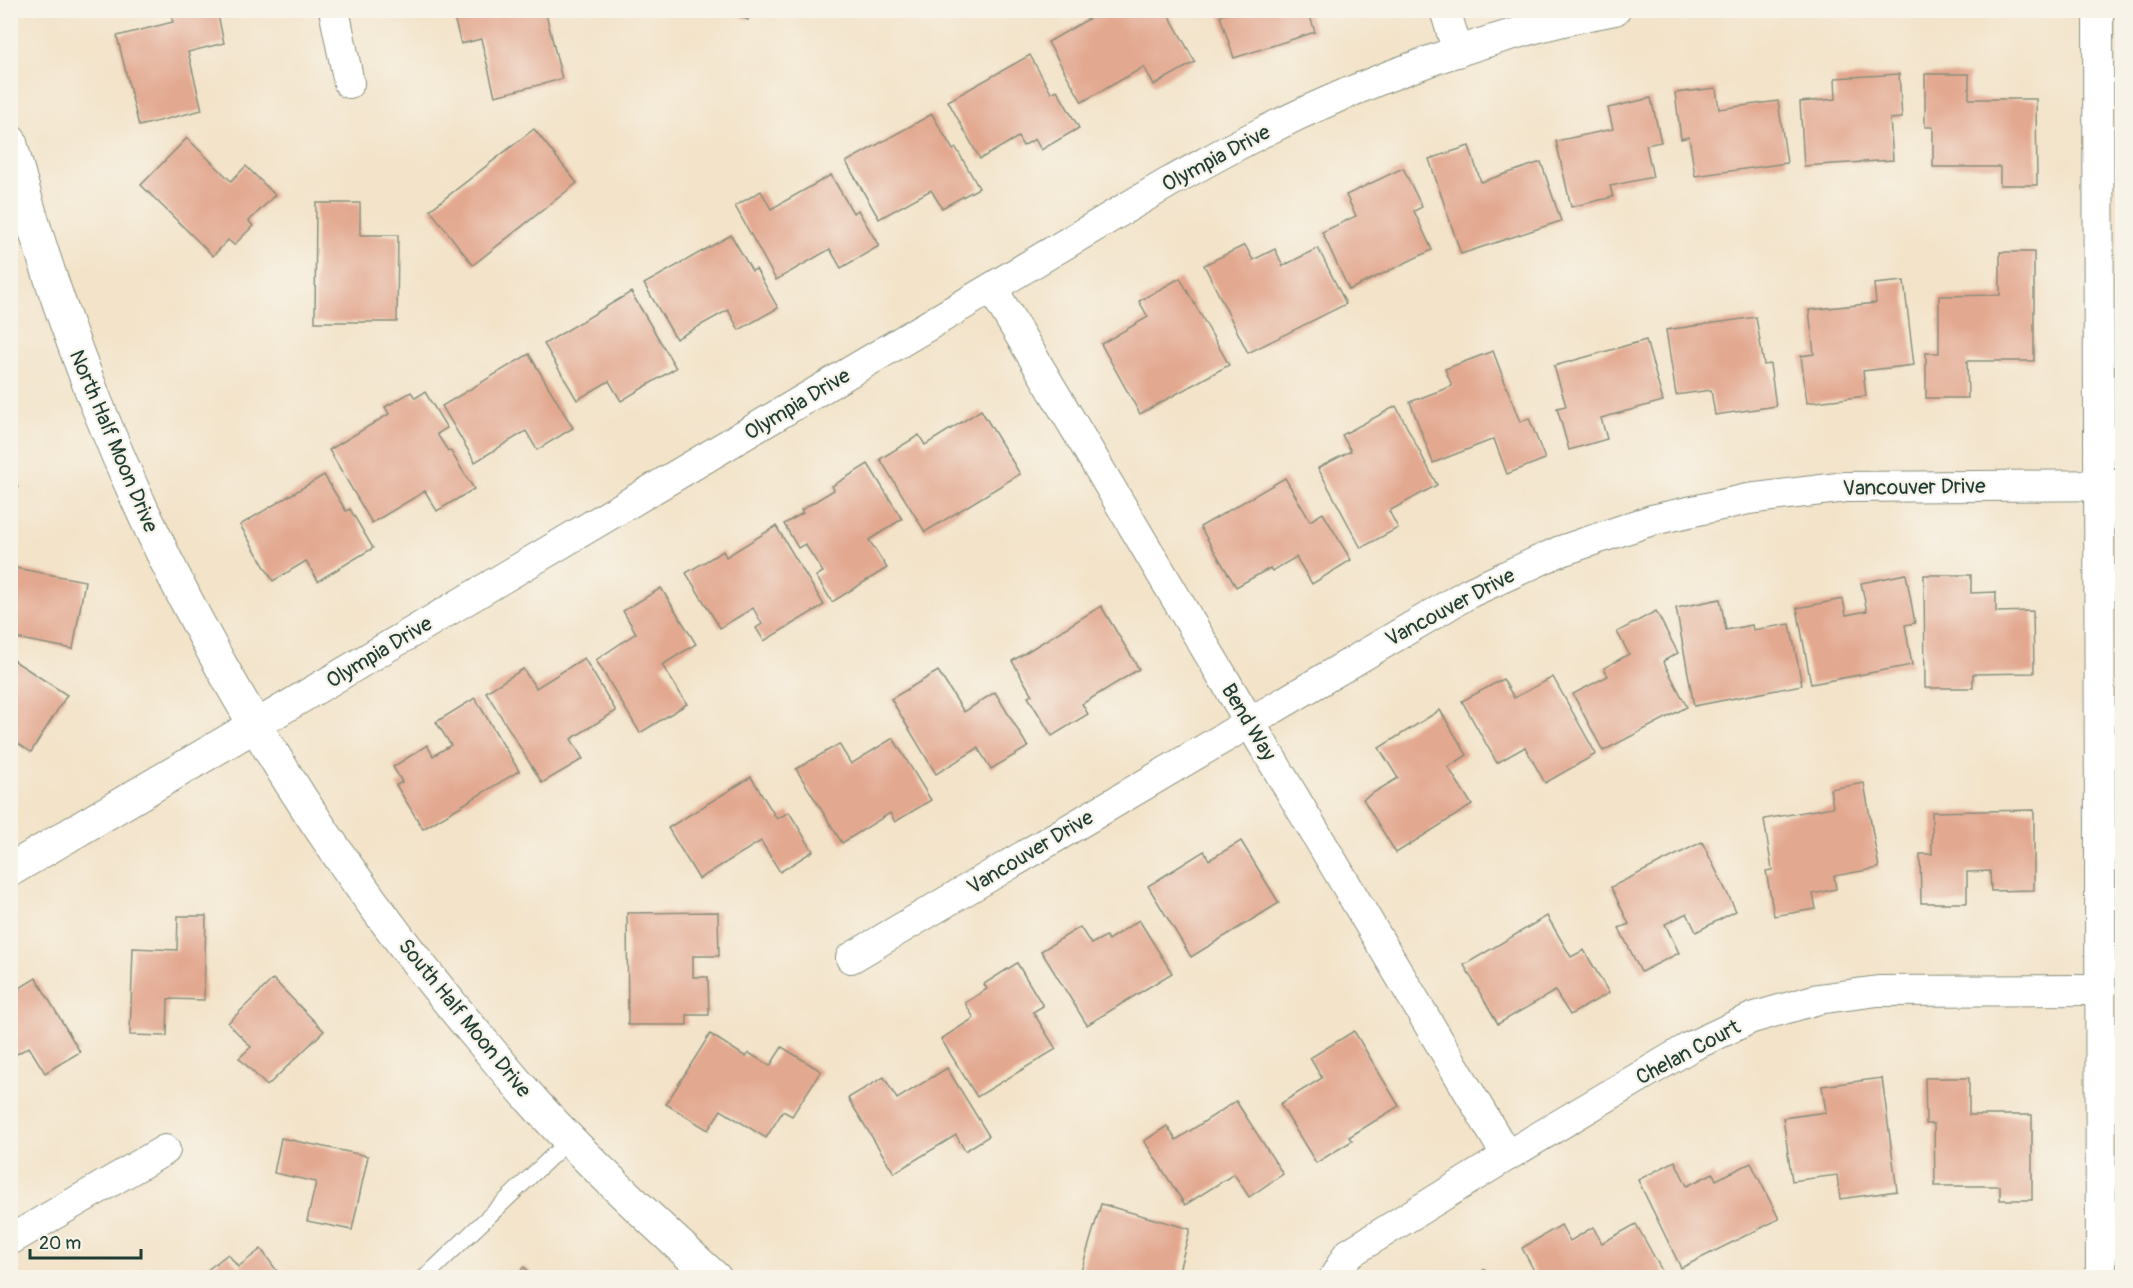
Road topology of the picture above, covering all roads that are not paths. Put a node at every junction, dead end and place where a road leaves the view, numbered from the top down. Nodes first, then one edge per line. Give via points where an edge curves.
1 (334, 10) edge
2 (1445, 10) edge
3 (1615, 10) edge
4 (2098, 10) edge
5 (1458, 52) junction
6 (349, 83) dead end
7 (10, 141) edge
8 (992, 288) junction
9 (2111, 484) edge
10 (1249, 722) junction
11 (254, 726) junction
12 (10, 870) edge
13 (851, 958) dead end
14 (2101, 990) junction
15 (570, 1139) junction
16 (165, 1150) dead end
17 (1507, 1156) junction
18 (10, 1240) edge
19 (424, 1278) edge
20 (715, 1278) edge
21 (1334, 1278) edge
22 (2101, 1278) edge

1 - 6 street
2 - 5 street
3 - 5 street, Olympia Drive
4 - 9 street
5 - 8 street, Olympia Drive via 1348,93 1257,135
7 - 11 street, North Half Moon Drive via 67,327 125,475 194,617
8 - 10 street, Bend Way
8 - 11 street, Olympia Drive
9 - 10 street, Vancouver Drive via 1846,487 1748,499 1652,520 1558,552 1469,593
9 - 14 street
10 - 13 street, Vancouver Drive
10 - 17 street, Bend Way
11 - 12 street, Olympia Drive
11 - 15 street, South Half Moon Drive via 339,859 434,986
14 - 17 street, Chelan Court via 1878,991 1818,999 1752,1018 1690,1047
14 - 22 street
15 - 19 lane
15 - 20 street, South Half Moon Drive via 649,1219
16 - 18 street
17 - 21 street, Chelan Court via 1348,1254

